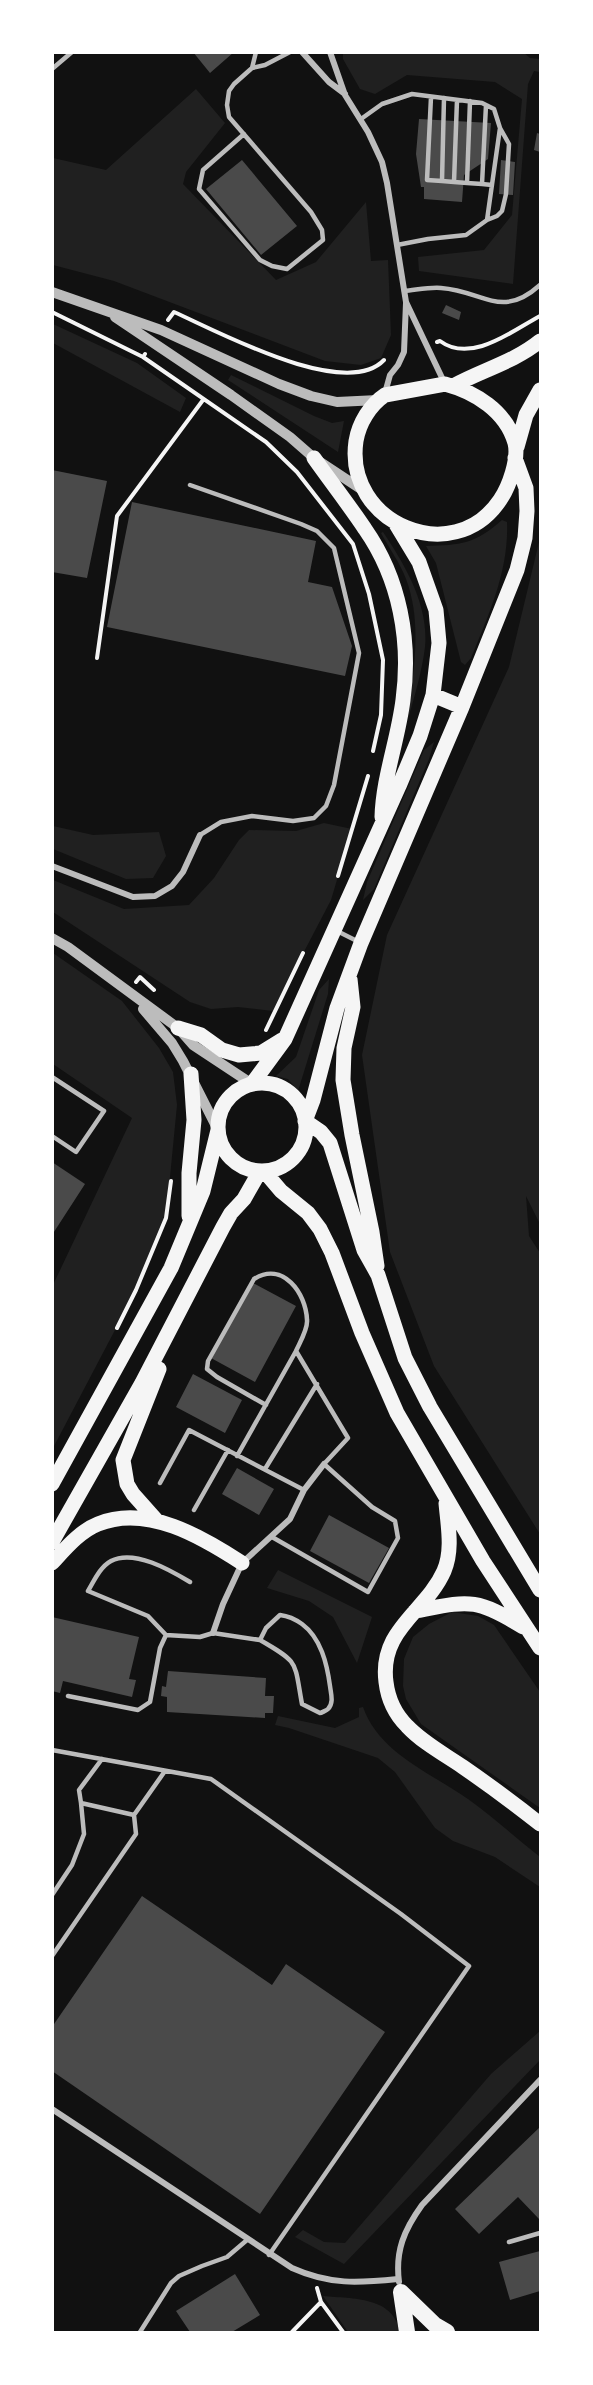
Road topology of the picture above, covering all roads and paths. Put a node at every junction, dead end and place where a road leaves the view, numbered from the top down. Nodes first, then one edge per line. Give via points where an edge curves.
1 (72, 52) edge
2 (256, 52) edge
3 (290, 52) edge
4 (302, 52) edge
5 (330, 52) edge
6 (252, 68) junction
7 (52, 69) edge
8 (345, 95) junction
9 (431, 97) junction
10 (444, 98) junction
11 (457, 100) junction
12 (470, 101) junction
13 (486, 105) junction
14 (361, 119) junction
15 (500, 128) junction
16 (244, 134) junction
17 (442, 181) junction
18 (454, 182) junction
19 (467, 183) junction
20 (482, 184) junction
21 (492, 185) junction
22 (487, 220) junction
23 (397, 245) junction
24 (540, 285) edge
25 (404, 291) junction
26 (52, 292) edge
27 (406, 302) junction
28 (105, 310) junction
29 (52, 312) edge
30 (540, 316) edge
31 (162, 330) junction
32 (540, 341) edge
33 (152, 344) junction
34 (428, 345) junction
35 (143, 357) junction
36 (385, 359) dead end
37 (449, 385) junction
38 (540, 390) edge
39 (381, 397) junction
40 (203, 400) junction
41 (516, 453) junction
42 (314, 458) junction
43 (190, 485) dead end
44 (364, 491) junction
45 (396, 524) junction
46 (97, 658) dead end
47 (433, 695) junction
48 (462, 707) junction
49 (372, 757) dead end
50 (370, 767) dead end
51 (382, 824) junction
52 (200, 835) joint
53 (52, 866) edge
54 (337, 880) dead end
55 (335, 929) junction
56 (52, 938) edge
57 (361, 943) junction
58 (305, 950) dead end
59 (350, 975) junction
60 (128, 993) junction
61 (160, 995) dead end
62 (178, 1028) junction
63 (262, 1034) dead end
64 (285, 1039) junction
65 (191, 1074) junction
66 (52, 1077) edge
67 (252, 1084) junction
68 (305, 1121) junction
69 (218, 1130) junction
70 (52, 1136) edge
71 (262, 1171) junction
72 (171, 1177) dead end
73 (189, 1222) junction
74 (378, 1275) junction
75 (187, 1299) junction
76 (115, 1330) dead end
77 (296, 1351) junction
78 (317, 1384) junction
79 (266, 1406) junction
80 (228, 1450) junction
81 (237, 1456) junction
82 (324, 1464) junction
83 (265, 1469) junction
84 (160, 1483) dead end
85 (52, 1484) edge
86 (304, 1490) junction
87 (445, 1497) junction
88 (194, 1510) dead end
89 (157, 1521) junction
90 (273, 1537) junction
91 (52, 1542) edge
92 (52, 1563) edge
93 (242, 1563) junction
94 (190, 1582) dead end
95 (540, 1590) edge
96 (415, 1611) junction
97 (528, 1630) junction
98 (213, 1633) junction
99 (166, 1635) junction
100 (260, 1640) junction
101 (540, 1648) edge
102 (68, 1695) dead end
103 (52, 1750) edge
104 (102, 1759) junction
105 (165, 1771) junction
106 (81, 1803) junction
107 (134, 1815) junction
108 (540, 1824) edge
109 (52, 1894) edge
110 (52, 1956) edge
111 (540, 2080) edge
112 (52, 2109) edge
113 (540, 2233) edge
114 (247, 2240) junction
115 (509, 2242) dead end
116 (270, 2255) junction
117 (315, 2278) junction
118 (400, 2285) junction
119 (321, 2302) junction
120 (140, 2332) edge
121 (292, 2332) edge
122 (343, 2332) edge
123 (407, 2332) edge
124 (447, 2332) edge

1 - 7 lane
2 - 6 lane
3 - 6 lane
4 - 8 street
5 - 8 street
6 - 16 lane via 229,91 227,105 229,117
8 - 14 street
9 - 10 lane
9 - 14 lane via 412,94 382,104
9 - 17 lane via 427,180
10 - 11 lane
10 - 17 lane
11 - 12 lane
11 - 18 lane
12 - 13 lane
12 - 19 lane
13 - 15 lane via 494,109
13 - 20 lane
14 - 23 street via 382,162
15 - 21 lane
15 - 22 lane via 509,144 506,194 502,211
16 - 16 lane via 322,230 323,240 287,269 261,260 199,189 203,170
17 - 18 lane
18 - 19 lane
19 - 20 lane
20 - 21 lane
21 - 22 lane
22 - 23 lane via 466,235
23 - 25 street
24 - 25 lane via 516,302 492,302 464,291 439,288
25 - 27 street
26 - 28 street
27 - 34 street
27 - 39 street via 404,352
28 - 31 street
28 - 33 street
29 - 35 path
30 - 34 path via 474,348 454,349 440,341
31 - 36 path via 174,312 290,362 329,372 361,372 379,366
31 - 39 street via 279,384 319,398 337,402
32 - 37 main road via 518,357
33 - 35 path
33 - 42 street via 249,407
34 - 37 street
35 - 40 path
37 - 39 main road
37 - 41 main road via 493,408 509,427
38 - 41 main road via 526,415
39 - 44 main road via 364,417 357,434 357,477
40 - 46 path via 117,516
40 - 49 path via 266,442 297,472 353,544 383,660 381,715
41 - 45 main road via 502,497 472,525 453,532 424,534
41 - 48 main road via 526,488 521,554
42 - 44 street
42 - 51 main road via 381,556 402,619 406,675 383,794
43 - 52 lane via 317,531 334,548 359,653 334,785 326,806 314,818 293,821 252,816 221,822
44 - 45 main road
45 - 47 main road via 419,562 436,610 439,643
47 - 48 main road
47 - 51 main road
48 - 57 main road
50 - 54 path
51 - 55 main road
52 - 53 street via 183,872 172,886 155,896 133,897
55 - 57 lane
55 - 64 main road
56 - 60 street
57 - 59 main road
58 - 63 path
59 - 68 main road
59 - 74 main road via 353,1007 344,1048 344,1080
60 - 61 path via 140,977
60 - 62 street
60 - 65 street via 172,1043
62 - 64 main road via 239,1055 261,1053
62 - 67 street via 193,1045
64 - 67 main road
65 - 69 street
65 - 73 main road via 194,1120
66 - 70 lane via 104,1111 76,1152
67 - 68 main road via 282,1088 297,1102
67 - 69 main road via 236,1091 224,1104
68 - 71 main road via 303,1142 294,1156 283,1165
68 - 74 main road via 330,1143 364,1250
69 - 71 main road via 228,1155 244,1168
69 - 73 main road via 203,1191
71 - 75 main road via 231,1213
71 - 87 main road via 320,1229 397,1413
72 - 76 path via 166,1218
73 - 85 main road via 171,1268
74 - 95 main road via 405,1358 430,1407
75 - 89 main road via 123,1460 127,1484
75 - 91 main road
77 - 78 lane
77 - 79 lane
77 - 79 lane via 308,1322 296,1284 276,1274 262,1274 254,1279 207,1369
78 - 82 lane via 348,1438
78 - 83 lane
79 - 81 lane
80 - 81 lane
80 - 84 lane via 189,1430
80 - 88 lane
81 - 83 lane
82 - 86 street
82 - 90 lane via 372,1508 395,1521 399,1538 368,1592
83 - 86 lane
86 - 90 street via 290,1519
87 - 96 main road via 447,1563
87 - 97 main road
89 - 92 main road via 124,1519 98,1524
89 - 93 main road via 186,1531
90 - 93 street
93 - 98 street
94 - 99 lane via 139,1557 111,1561 98,1573 88,1592 148,1616
96 - 97 main road via 466,1602 495,1610
96 - 108 main road via 397,1632 387,1655 387,1690 397,1715 417,1736
97 - 101 main road
98 - 99 lane via 200,1637
98 - 100 lane
99 - 102 lane via 150,1702 138,1710
100 - 100 lane via 292,1661 302,1704 320,1713 328,1710 332,1702 328,1671 324,1654 312,1634 302,1624 280,1615
103 - 104 lane
104 - 105 lane
104 - 106 lane via 79,1790
105 - 107 lane
105 - 116 lane via 212,1779 469,1966
106 - 107 lane
106 - 109 lane via 84,1834 72,1864
107 - 110 lane via 136,1834
111 - 118 street via 410,2221 399,2249
112 - 114 street
113 - 115 lane
114 - 116 street
114 - 120 lane via 227,2257 171,2283
116 - 117 street
117 - 118 street
117 - 119 path
118 - 123 highway
118 - 124 highway via 418,2311
119 - 121 path
119 - 122 path

